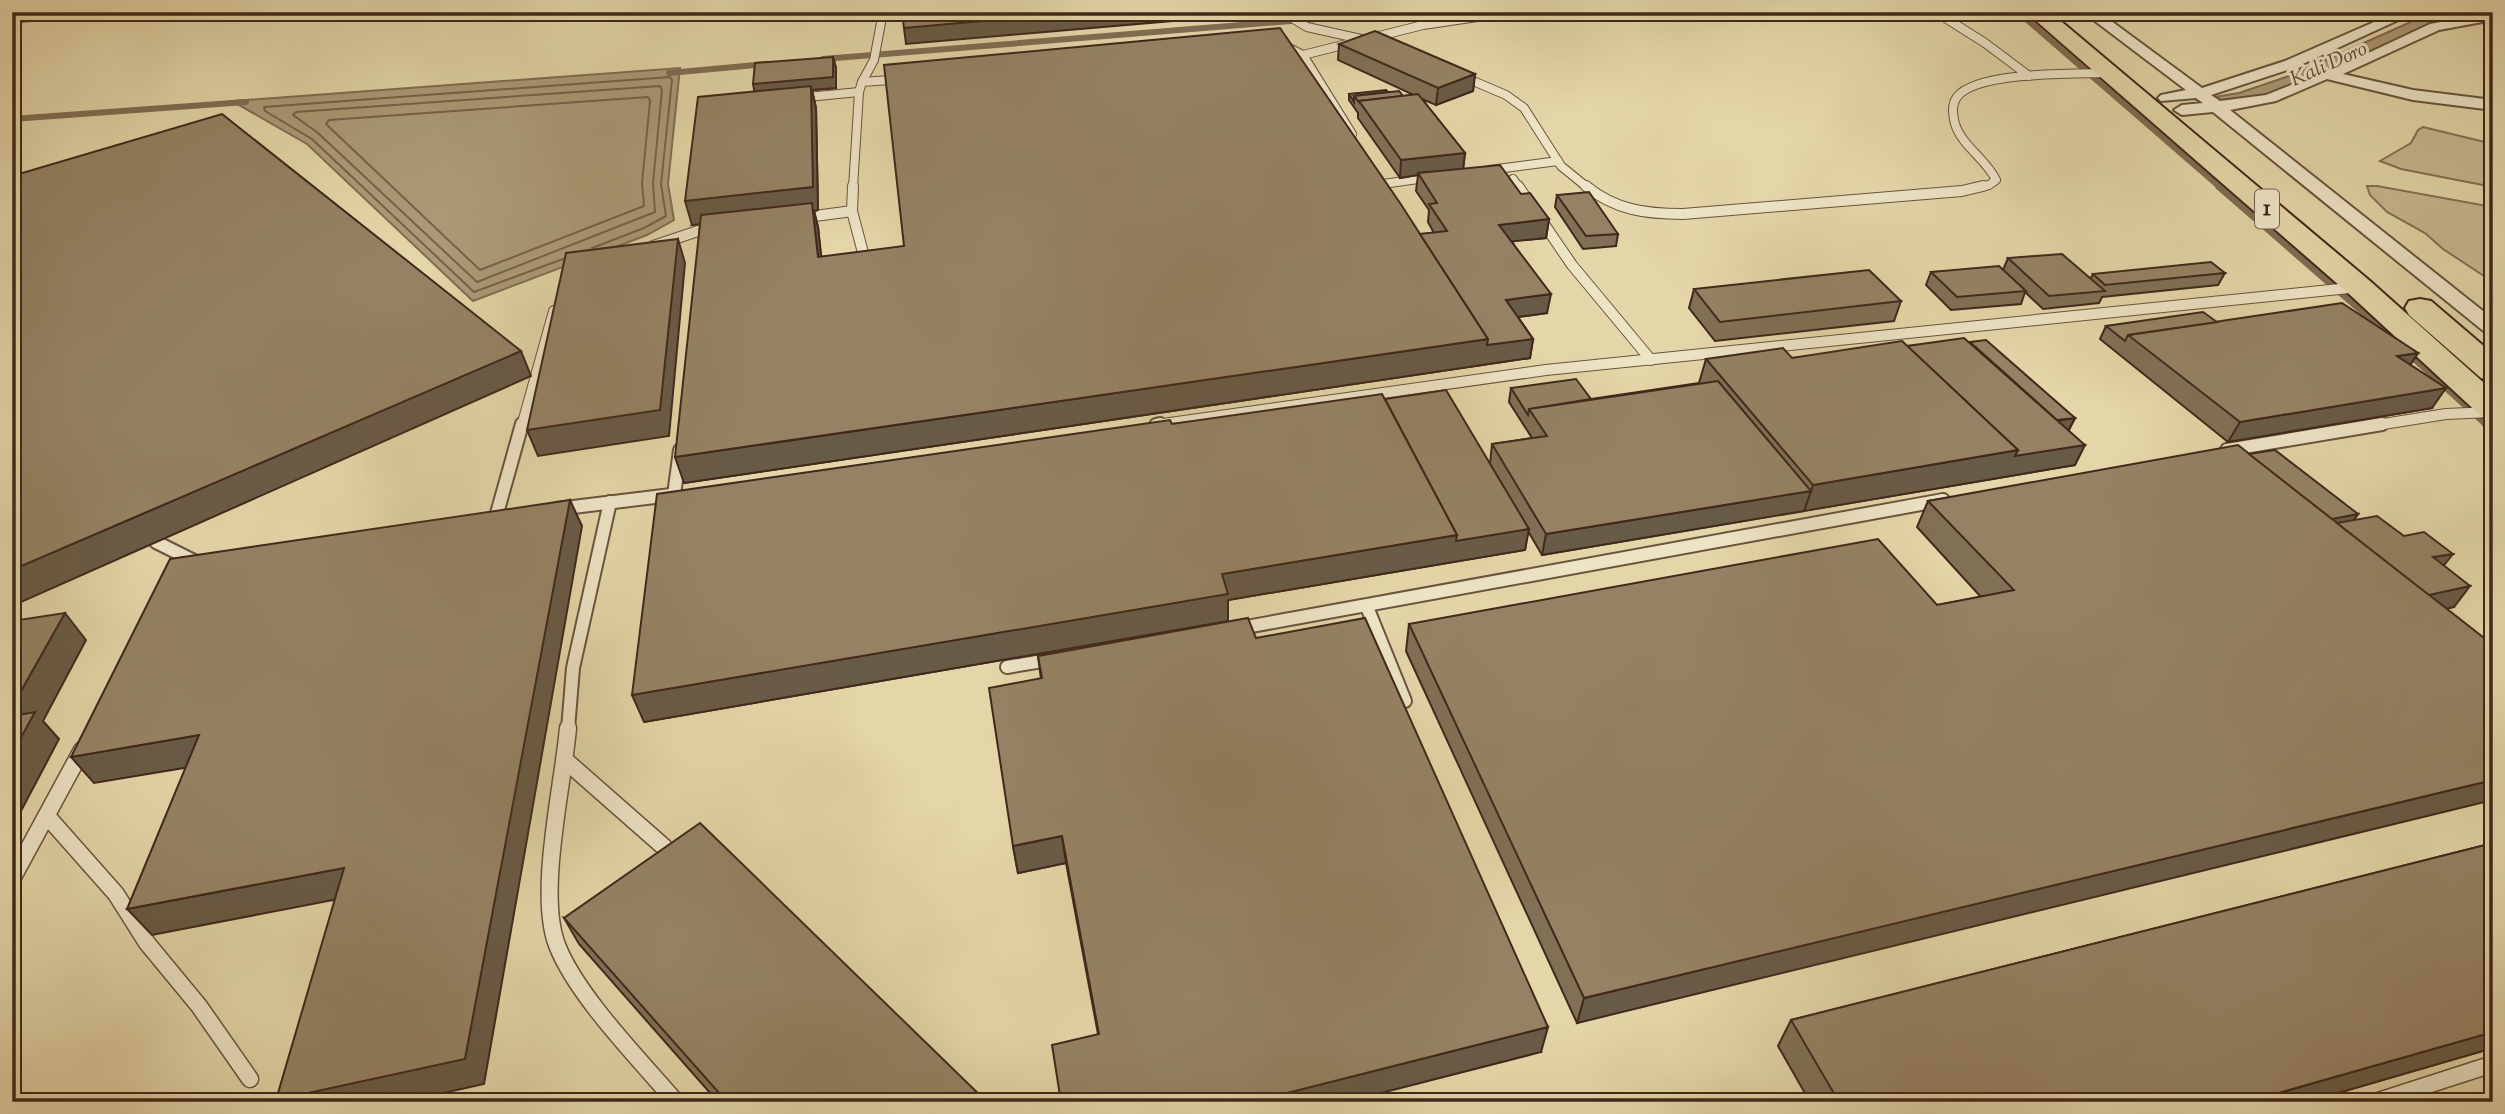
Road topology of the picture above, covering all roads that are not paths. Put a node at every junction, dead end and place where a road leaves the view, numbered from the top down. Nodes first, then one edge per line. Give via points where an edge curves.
1 (883, 12) edge
2 (1282, 12) edge
3 (1511, 12) edge
4 (1936, 12) edge
5 (2037, 12) edge
6 (2062, 12) edge
7 (2090, 12) edge
8 (2379, 13) edge
9 (2406, 16) edge
10 (2493, 16) edge
11 (2433, 27) junction
12 (1361, 39) junction
13 (877, 42) joint
14 (1276, 44) edge
15 (1383, 45) edge
16 (2320, 54) junction
17 (1303, 55) junction
18 (2351, 64) junction
19 (1444, 68) edge
20 (2326, 74) junction
21 (2029, 76) junction
22 (890, 80) edge
23 (862, 82) junction
24 (859, 92) junction
25 (2163, 92) junction
26 (784, 99) edge
27 (2493, 106) edge
28 (2217, 107) junction
29 (1355, 138) edge
30 (1558, 162) junction
31 (1376, 172) edge
32 (1477, 172) edge
33 (1437, 177) edge
34 (1513, 179) edge
35 (1383, 184) junction
36 (1390, 194) edge
37 (852, 211) junction
38 (789, 220) edge
39 (727, 227) edge
40 (701, 230) junction
41 (701, 244) edge
42 (648, 247) edge
43 (866, 264) edge
44 (2359, 288) junction
45 (559, 294) edge
46 (2493, 329) edge
47 (1651, 360) junction
48 (2493, 371) edge
49 (2493, 410) edge
50 (1142, 427) edge
51 (682, 432) edge
52 (2208, 453) edge
53 (687, 493) edge
54 (674, 495) junction
55 (1953, 498) edge
56 (610, 502) junction
57 (546, 510) edge
58 (482, 518) edge
59 (156, 542) dead end
60 (183, 569) edge
61 (1367, 607) junction
62 (1220, 632) edge
63 (1074, 656) edge
64 (1007, 667) dead end
65 (1405, 701) edge
66 (85, 744) edge
67 (565, 760) junction
68 (47, 816) junction
69 (664, 847) edge
70 (12, 879) edge
71 (2493, 1065) edge
72 (250, 1079) dead end
73 (676, 1102) edge
74 (2375, 1102) edge

1 - 13 lane
2 - 12 lane via 1307,27
3 - 12 lane
4 - 21 lane
5 - 25 highway, 1
6 - 25 highway, 1
7 - 25 street
8 - 25 street via 2248,69
9 - 11 street
9 - 16 street
10 - 11 street
11 - 18 street
12 - 15 lane
12 - 17 lane
13 - 23 lane via 874,60
14 - 17 lane
16 - 18 street
16 - 25 street via 2236,86
17 - 29 lane
18 - 20 street
19 - 30 lane via 1506,95 1524,108
20 - 27 street via 2413,95
20 - 28 street via 2271,98
21 - 25 lane
21 - 30 lane via 1972,86 1957,95 1952,109 1957,130 1993,170 1996,180 1962,191 1654,214 1621,208 1593,192
22 - 23 lane
23 - 24 lane
24 - 26 lane
24 - 37 lane
25 - 28 street
25 - 28 street
25 - 44 highway, 1
25 - 48 highway, 1
28 - 46 street
30 - 32 lane
31 - 35 lane
33 - 35 lane
34 - 47 lane via 1572,265
35 - 36 lane
37 - 38 lane
37 - 43 lane
39 - 40 lane
40 - 41 lane
40 - 42 lane
44 - 47 lane
44 - 49 highway, 1
45 - 58 lane via 503,516
47 - 50 lane via 1546,370
49 - 52 lane
51 - 54 lane
53 - 54 lane
54 - 56 lane
55 - 61 lane
56 - 57 lane
56 - 67 lane via 573,668
59 - 60 lane via 200,559
61 - 62 lane
61 - 65 lane
63 - 64 lane
66 - 68 lane
67 - 69 lane
67 - 73 lane via 548,889 556,944 606,1020
68 - 70 lane
68 - 72 lane via 116,894 147,943
71 - 74 lane

